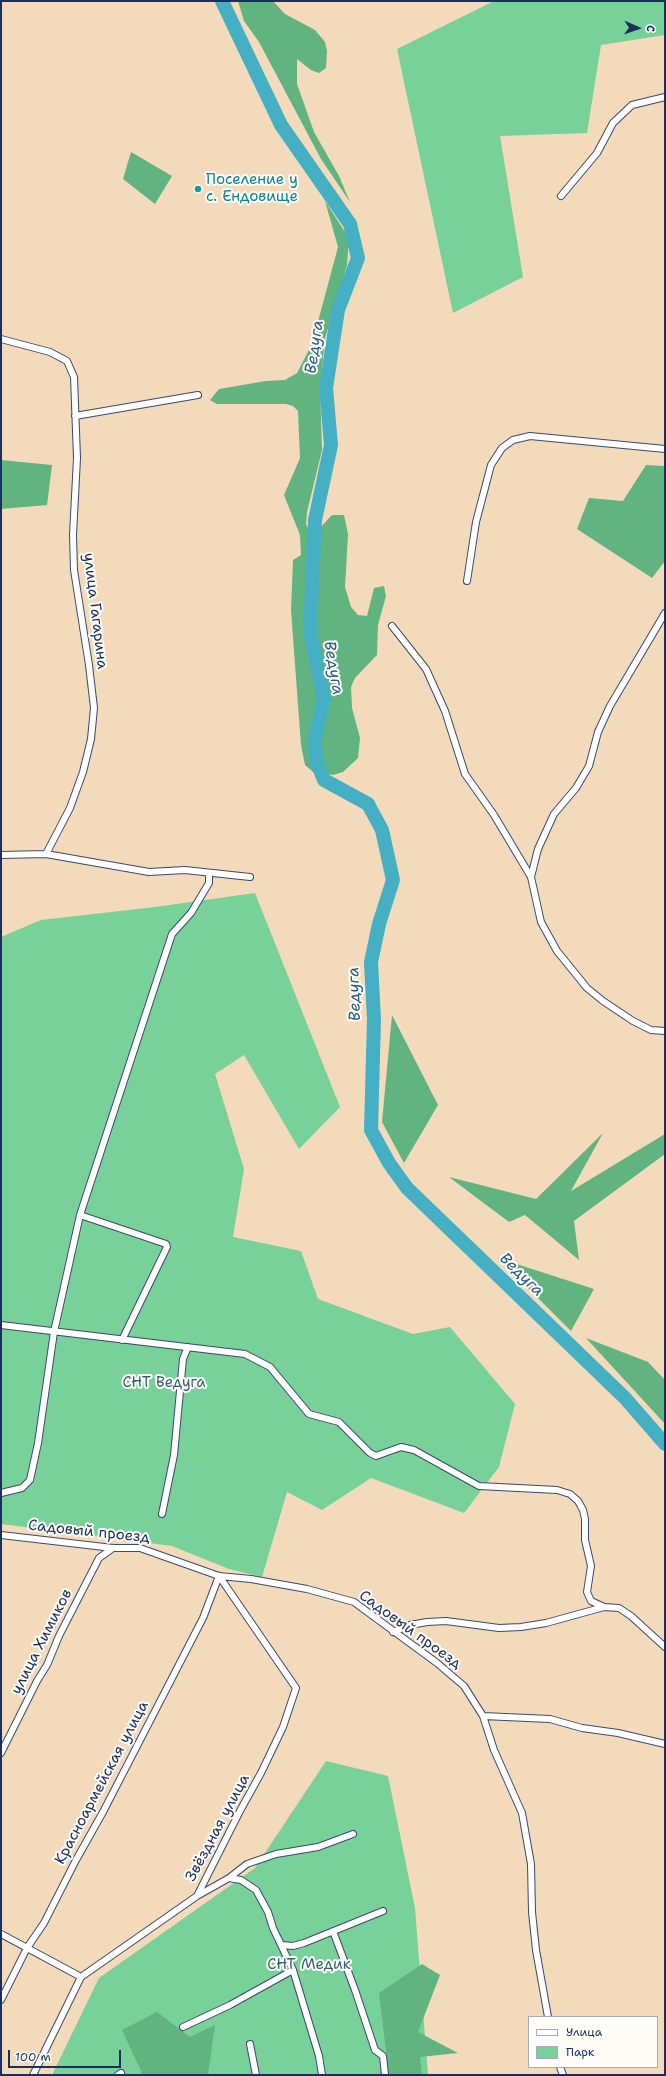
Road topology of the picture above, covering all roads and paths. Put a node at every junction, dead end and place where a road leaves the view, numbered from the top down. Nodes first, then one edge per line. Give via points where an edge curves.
1 (665, 97) edge
2 (561, 196) dead end
3 (1, 339) edge
4 (198, 395) dead end
5 (75, 416) junction
6 (665, 449) edge
7 (467, 581) dead end
8 (665, 613) edge
9 (392, 626) dead end
10 (46, 854) junction
11 (2, 855) edge
12 (209, 874) junction
13 (250, 877) dead end
14 (531, 877) junction
15 (665, 1031) edge
16 (80, 1215) junction
17 (1, 1326) edge
18 (54, 1332) junction
19 (122, 1340) junction
20 (188, 1347) junction
21 (1, 1493) edge
22 (162, 1514) dead end
23 (1, 1535) edge
24 (113, 1548) junction
25 (219, 1576) junction
26 (604, 1607) junction
27 (394, 1632) junction
28 (665, 1647) edge
29 (483, 1716) junction
30 (665, 1744) edge
31 (1, 1753) edge
32 (352, 1834) dead end
33 (229, 1878) junction
34 (197, 1896) junction
35 (383, 1911) dead end
36 (333, 1931) junction
37 (1, 1934) edge
38 (282, 1945) junction
39 (27, 1948) junction
40 (293, 1970) junction
41 (81, 1977) junction
42 (1, 2000) edge
43 (548, 2016) edge
44 (183, 2027) dead end
45 (250, 2044) dead end
46 (33, 2075) edge
47 (256, 2075) edge
48 (322, 2075) edge
49 (385, 2075) edge

1 - 2 street via 632,105 613,123 597,154
3 - 5 street, улица Гагарина via 50,352 66,361 74,377
4 - 5 street
5 - 10 street, улица Гагарина via 77,458 74,570 94,708 91,739 83,772 70,808
6 - 7 street via 530,436 513,440 502,448 491,465 476,522
8 - 14 street via 610,706 598,732 589,766 576,788 554,814 538,849
9 - 14 street via 426,669 446,711 465,774 494,815
10 - 11 street
10 - 12 street via 149,872 185,870
12 - 13 street
12 - 16 street via 209,883 191,913 172,934
14 - 15 street via 541,922 557,951 587,988 603,1002 633,1021 651,1030
16 - 18 street
16 - 19 street via 166,1244 168,1247
17 - 18 street
18 - 19 street
18 - 21 street via 38,1444 30,1480 22,1488
19 - 20 street
20 - 22 street via 182,1359 174,1455
20 - 26 street via 245,1354 270,1367 309,1414 339,1422 376,1456 401,1446 414,1450 479,1486 557,1490 570,1494 583,1510 585,1519 585,1540 591,1566 586,1592 591,1601
23 - 24 street, Садовый проезд
24 - 25 street, Садовый проезд via 140,1548
24 - 31 street, улица Химиков via 100,1558
25 - 27 street, Садовый проезд via 307,1589 354,1602
25 - 34 street, Звёздная улица via 296,1688 283,1728
25 - 39 street, Красноармейская улица via 203,1618 103,1812 44,1923
26 - 27 street via 522,1627 499,1628 446,1621 410,1625
26 - 28 street via 619,1608
27 - 29 street, Садовый проезд via 464,1686
29 - 30 street via 550,1719
29 - 43 street, Садовый проезд via 494,1750 522,1813 530,1864 536,1950
32 - 33 street via 318,1847 276,1854 247,1864
33 - 34 street
33 - 38 street via 241,1880 256,1890
34 - 41 street, Звёздная улица
35 - 36 street
36 - 38 street via 293,1946
36 - 49 street via 356,1990 375,2050 383,2056
37 - 39 street
38 - 40 street
39 - 41 street
39 - 42 street, Красноармейская улица
40 - 44 street via 230,2005
40 - 48 street via 319,2056
41 - 46 street, Звёздная улица
45 - 47 street

